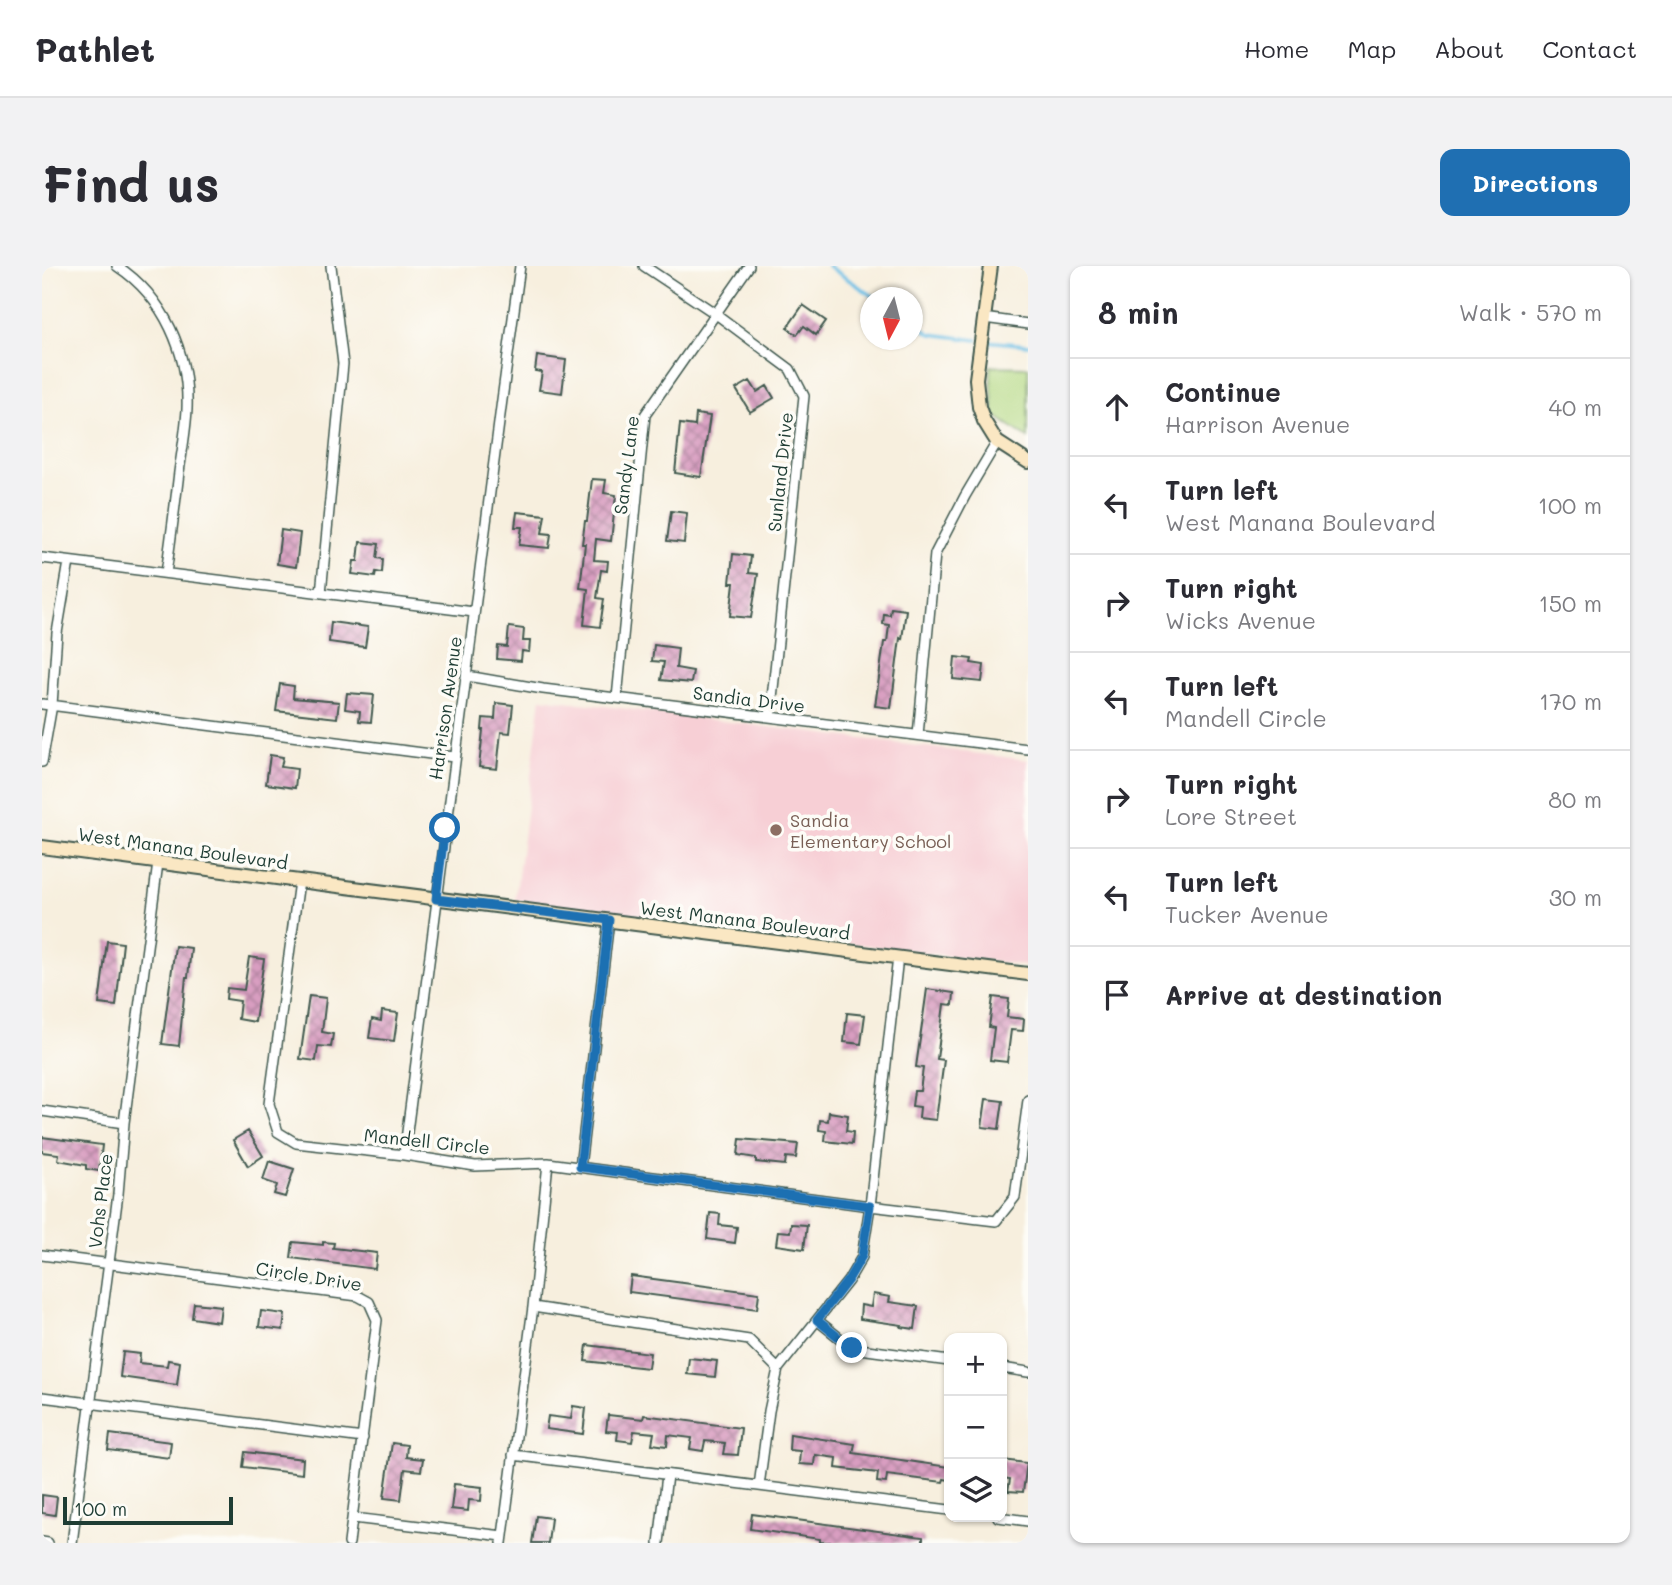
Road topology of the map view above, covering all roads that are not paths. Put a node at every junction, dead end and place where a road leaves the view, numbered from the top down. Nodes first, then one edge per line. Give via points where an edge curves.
1 (117, 266) edge
2 (331, 266) edge
3 (520, 266) edge
4 (644, 266) edge
5 (749, 266) edge
6 (991, 266) edge
7 (716, 314) junction
8 (984, 318) junction
9 (1028, 324) edge
10 (997, 442) junction
11 (1028, 462) edge
12 (42, 558) edge
13 (69, 562) junction
14 (166, 573) junction
15 (321, 593) junction
16 (474, 612) junction
17 (467, 676) junction
18 (617, 698) junction
19 (47, 704) edge
20 (771, 717) junction
21 (918, 735) junction
22 (1028, 749) edge
23 (454, 757) junction
24 (42, 762) edge
25 (42, 847) edge
26 (159, 863) junction
27 (299, 881) junction
28 (436, 899) junction
29 (609, 920) junction
30 (898, 957) junction
31 (1028, 974) edge
32 (1028, 1100) edge
33 (42, 1111) edge
34 (124, 1123) junction
35 (404, 1155) junction
36 (548, 1163) junction
37 (580, 1167) junction
38 (870, 1206) junction
39 (42, 1255) edge
40 (108, 1263) junction
41 (533, 1307) junction
42 (817, 1320) junction
43 (944, 1360) edge
44 (778, 1368) junction
45 (1007, 1369) edge
46 (1028, 1372) edge
47 (42, 1397) edge
48 (90, 1403) junction
49 (363, 1438) junction
50 (513, 1455) junction
51 (667, 1475) junction
52 (759, 1486) junction
53 (944, 1509) edge
54 (353, 1518) junction
55 (1007, 1518) edge
56 (1028, 1521) edge
57 (503, 1540) edge
58 (42, 1542) edge
59 (48, 1543) edge
60 (72, 1543) edge
61 (349, 1543) edge
62 (659, 1543) edge

1 - 14 street via 161,311 184,366 187,410
2 - 15 street via 343,364
3 - 16 street, Harrison Avenue
4 - 7 street, Sunland Drive
5 - 7 street, Sandy Lane
6 - 8 street
7 - 18 street, Sandy Lane via 645,415
7 - 20 street, Sunland Drive via 790,369 804,396
8 - 9 street
8 - 10 street via 976,379 979,407
10 - 11 street
10 - 21 street via 935,554
12 - 13 street
13 - 14 street
13 - 19 street
14 - 15 street
15 - 16 street
16 - 17 street, Harrison Avenue
17 - 18 street, Sandia Drive
17 - 23 street, Harrison Avenue
18 - 20 street, Sandia Drive
19 - 23 street
19 - 24 street
20 - 21 street, Sandia Drive
21 - 22 street, Sandia Drive
23 - 28 street, Harrison Avenue
25 - 26 street, West Manana Boulevard
26 - 27 street, West Manana Boulevard
26 - 34 street, Vohs Place
27 - 28 street, West Manana Boulevard
27 - 35 street, Mandell Circle via 270,1104 278,1132 296,1143
28 - 29 street, West Manana Boulevard
28 - 35 street, Harrison Avenue
29 - 30 street, West Manana Boulevard
29 - 37 street
30 - 31 street, West Manana Boulevard
30 - 38 street
32 - 38 street, Mandell Circle via 1015,1197 996,1221
33 - 34 street
34 - 40 street, Vohs Place
35 - 36 street, Mandell Circle via 474,1166
36 - 37 street, Mandell Circle
36 - 41 street
37 - 38 street, Mandell Circle
38 - 42 street via 862,1256
39 - 40 street, Circle Drive
40 - 48 street, Vohs Place
40 - 49 street, Circle Drive via 358,1296 369,1302 377,1320
41 - 44 street via 749,1340
41 - 50 street
42 - 43 street via 852,1348
42 - 44 street
44 - 52 street
45 - 46 street
47 - 48 street
48 - 49 street
48 - 60 street, Vohs Place
49 - 54 street, Circle Drive
50 - 51 street
50 - 57 street
51 - 52 street
51 - 62 street
52 - 53 street
54 - 57 street
54 - 61 street, Circle Drive
55 - 56 street
58 - 59 street

